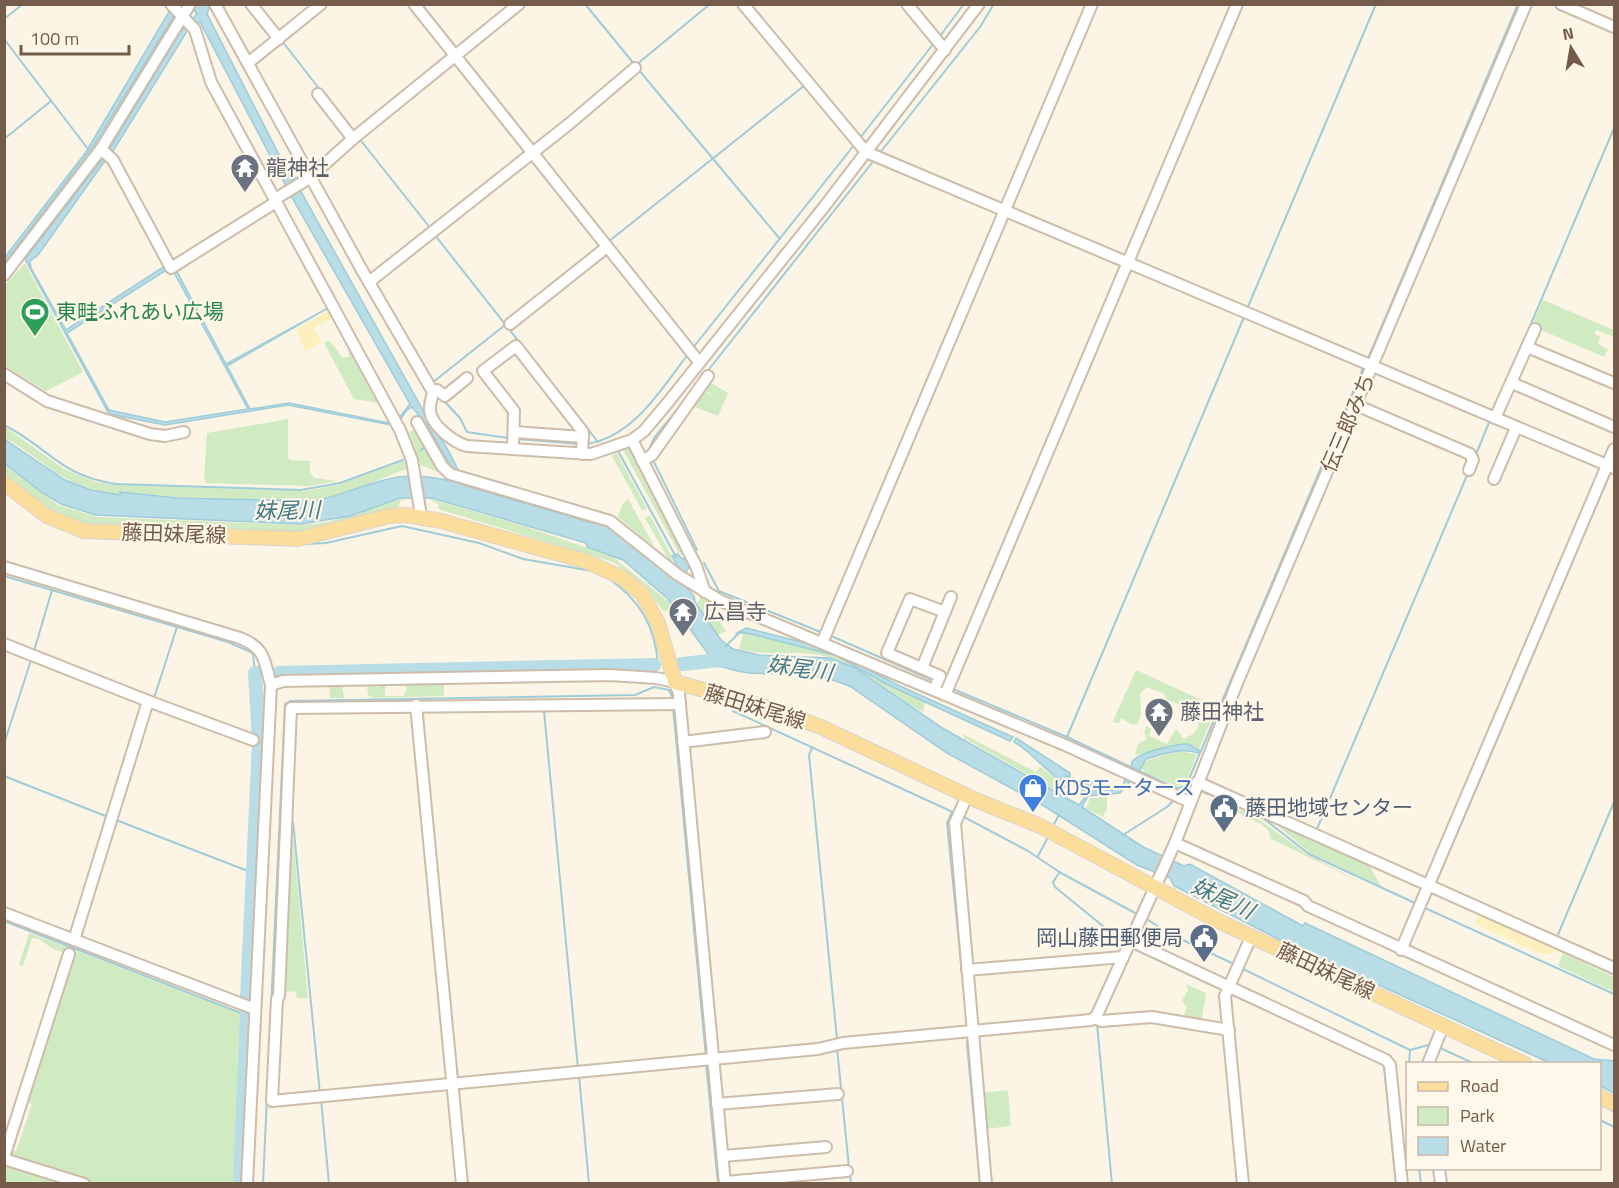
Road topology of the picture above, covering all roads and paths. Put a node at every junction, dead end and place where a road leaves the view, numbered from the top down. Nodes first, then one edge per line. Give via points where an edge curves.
1 (190, 4) edge
2 (215, 4) edge
3 (251, 4) edge
4 (321, 4) edge
5 (414, 4) edge
6 (519, 4) edge
7 (743, 4) edge
8 (907, 4) edge
9 (980, 4) edge
10 (1092, 4) edge
11 (1237, 4) edge
12 (1526, 4) edge
13 (1561, 4) edge
14 (181, 15) edge
15 (1614, 27) edge
16 (278, 37) junction
17 (940, 44) junction
18 (454, 55) junction
19 (247, 61) junction
20 (635, 68) dead end
21 (318, 94) dead end
22 (354, 136) junction
23 (866, 150) junction
24 (531, 151) junction
25 (106, 152) junction
26 (309, 172) junction
27 (275, 201) junction
28 (1003, 210) junction
29 (607, 248) junction
30 (1124, 261) junction
31 (4, 275) edge
32 (369, 282) junction
33 (510, 324) dead end
34 (1535, 329) dead end
35 (1527, 347) junction
36 (693, 355) junction
37 (1368, 365) junction
38 (4, 374) edge
39 (708, 376) dead end
40 (467, 378) dead end
41 (1512, 383) junction
42 (1614, 383) edge
43 (433, 392) junction
44 (1356, 405) junction
45 (1493, 417) junction
46 (424, 418) junction
47 (1614, 427) edge
48 (1516, 428) junction
49 (400, 430) junction
50 (184, 432) dead end
51 (514, 439) junction
52 (632, 440) junction
53 (583, 444) junction
54 (1614, 449) edge
55 (648, 458) junction
56 (1611, 467) edge
57 (1469, 470) dead end
58 (1494, 479) dead end
59 (4, 483) edge
60 (420, 510) junction
61 (4, 567) edge
62 (705, 592) junction
63 (951, 597) dead end
64 (945, 612) junction
65 (825, 637) junction
66 (4, 644) edge
67 (922, 668) junction
68 (675, 682) junction
69 (271, 685) junction
70 (936, 685) junction
71 (947, 690) junction
72 (148, 700) junction
73 (680, 704) junction
74 (414, 705) junction
75 (765, 732) dead end
76 (253, 740) dead end
77 (683, 742) junction
78 (1197, 782) junction
79 (967, 796) junction
80 (1190, 802) junction
81 (1173, 848) junction
82 (1156, 883) junction
83 (1431, 887) junction
84 (4, 913) edge
85 (1251, 937) junction
86 (74, 940) junction
87 (1128, 948) junction
88 (1401, 950) junction
89 (69, 954) dead end
90 (1614, 968) edge
91 (968, 970) junction
92 (1227, 991) junction
93 (273, 999) junction
94 (255, 1003) junction
95 (1097, 1020) junction
96 (1443, 1026) junction
97 (1229, 1030) junction
98 (973, 1031) junction
99 (1614, 1045) edge
100 (709, 1059) junction
101 (1429, 1062) edge
102 (1521, 1062) edge
103 (450, 1084) junction
104 (838, 1094) dead end
105 (717, 1104) junction
106 (826, 1147) dead end
107 (723, 1156) junction
108 (4, 1158) edge
109 (847, 1171) dead end
110 (725, 1183) edge
111 (84, 1184) edge
112 (247, 1184) edge
113 (462, 1184) edge
114 (986, 1184) edge
115 (1243, 1184) edge
116 (1402, 1184) edge

1 - 14 street
2 - 19 street
3 - 16 street
4 - 16 street
5 - 18 street
6 - 18 street
7 - 23 street
8 - 17 street
9 - 17 street
10 - 28 street
11 - 30 street
12 - 37 street, 伝三郎みち
13 - 15 street
14 - 25 street
14 - 27 street via 198,37 211,82
16 - 19 street
17 - 23 street
18 - 22 street
18 - 24 street
19 - 26 street
20 - 24 street
21 - 22 street
22 - 26 street
23 - 28 street
23 - 36 street
24 - 29 street
24 - 32 street
25 - 27 street via 171,266
25 - 31 street
26 - 27 street
26 - 32 street
27 - 49 street
28 - 30 street
28 - 65 street
29 - 33 street
29 - 36 street
30 - 37 street
30 - 71 street
32 - 43 street
34 - 35 street
35 - 41 street
35 - 42 street
36 - 52 street via 644,431
37 - 44 street, 伝三郎みち
37 - 45 street
38 - 50 street via 61,407 150,434
39 - 55 street
40 - 43 street via 445,396 437,390
41 - 45 street
41 - 47 street
43 - 46 street
44 - 57 street via 1470,454 1473,460
44 - 78 street, 伝三郎みち
45 - 48 street
46 - 49 street
46 - 51 street via 460,444
46 - 62 street via 442,466 450,474 610,521
48 - 56 street
48 - 58 street
49 - 60 street via 415,471
51 - 53 street
51 - 53 street
51 - 53 street via 514,411 483,371 516,346 583,432
52 - 53 street via 599,453
52 - 55 street
54 - 56 street
55 - 62 street
56 - 83 street
59 - 60 main road, 藤田妹尾線 via 59,522 99,532 298,539
60 - 68 main road, 藤田妹尾線 via 585,561 621,577 642,594 651,608 664,638
61 - 69 street via 249,641 262,652
62 - 65 street
63 - 64 street
64 - 67 street
64 - 67 street via 910,599 887,653
65 - 70 street
66 - 72 street
67 - 70 street via 940,676
68 - 69 street via 610,675 283,681
68 - 73 street
68 - 79 main road, 藤田妹尾線 via 790,715
69 - 94 street
70 - 71 street
71 - 80 street
72 - 76 street
72 - 86 street
73 - 74 street
73 - 77 street
74 - 93 street via 293,706 289,710 279,996
74 - 103 street
75 - 77 street
77 - 100 street
78 - 80 street, 伝三郎みち
78 - 83 street
79 - 82 main road, 藤田妹尾線 via 1040,826
79 - 91 street via 955,823
80 - 81 street, 伝三郎みち
81 - 82 street, 伝三郎みち
81 - 88 street via 1304,901
82 - 85 main road, 藤田妹尾線
82 - 87 street, 伝三郎みち
83 - 88 street
83 - 90 street
84 - 86 street
85 - 92 street
85 - 96 main road, 藤田妹尾線
86 - 94 street
87 - 91 street
87 - 92 street
87 - 95 street, 伝三郎みち
88 - 99 street
89 - 108 street
91 - 98 street
92 - 97 street
92 - 116 street via 1389,1062
93 - 94 street
93 - 103 street via 272,1101
94 - 112 street
95 - 97 street via 1152,1017
95 - 98 street
96 - 101 street
96 - 102 main road, 藤田妹尾線
97 - 115 street
98 - 100 street
98 - 114 street
100 - 103 street
100 - 105 street
103 - 113 street
104 - 105 street
105 - 107 street
106 - 107 street
107 - 110 street
108 - 111 street
109 - 110 street

